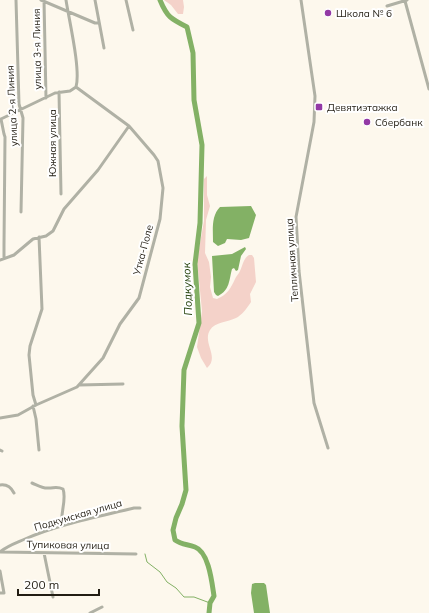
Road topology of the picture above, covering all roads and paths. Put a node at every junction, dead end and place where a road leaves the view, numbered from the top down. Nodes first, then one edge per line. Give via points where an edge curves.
1 (16, 0) edge
2 (43, 0) edge
3 (66, 0) edge
4 (95, 0) edge
5 (126, 0) edge
6 (301, 0) edge
7 (399, 1) edge
8 (406, 1) edge
9 (387, 6) dead end
10 (68, 12) junction
11 (100, 23) junction
12 (133, 30) dead end
13 (104, 48) dead end
14 (76, 87) junction
15 (429, 89) edge
16 (59, 92) junction
17 (46, 98) junction
18 (21, 110) junction
19 (1, 119) edge
20 (129, 126) junction
21 (61, 194) dead end
22 (21, 212) dead end
23 (39, 237) junction
24 (4, 258) junction
25 (0, 260) edge
26 (123, 384) dead end
27 (79, 385) junction
28 (34, 405) junction
29 (0, 418) edge
30 (328, 448) dead end
31 (39, 450) dead end
32 (32, 483) dead end
33 (0, 485) edge
34 (14, 493) dead end
35 (140, 508) dead end
36 (62, 525) junction
37 (0, 552) edge
38 (44, 553) junction
39 (136, 554) dead end
40 (0, 571) edge
41 (0, 593) edge
42 (53, 597) dead end
43 (102, 607) dead end
44 (90, 613) edge

1 - 18 street, улица 2-я Линия
2 - 10 street
2 - 17 street, улица 3-я Линия
3 - 10 street
4 - 11 street
5 - 12 street
6 - 30 street, Тепличная улица via 316,96 296,230 314,403
7 - 8 street
7 - 9 street
8 - 15 street
10 - 11 street
10 - 14 street via 76,64
11 - 13 street
14 - 16 street via 70,91
14 - 20 street, Утка-Поле
16 - 17 street
16 - 21 street, Южная улица
17 - 18 street
18 - 19 street
18 - 22 street, улица 2-я Линия
19 - 24 street via 5,137
20 - 23 street via 98,170 64,209 53,231
20 - 27 street, Утка-Поле via 158,161 164,188 160,219 139,298 120,324 103,358
23 - 24 street via 14,255
23 - 28 street via 42,309 29,355
24 - 25 street
26 - 27 street
27 - 28 street, Утка-Поле
28 - 29 street, Утка-Поле via 18,415
28 - 31 street
32 - 36 street via 62,489
33 - 34 street via 11,487
35 - 36 street, Подкумская улица
36 - 37 street, Подкумская улица via 40,532
37 - 38 street, Тупиковая улица
38 - 39 street, Тупиковая улица
38 - 42 street
40 - 41 street via 4,593
43 - 44 street

